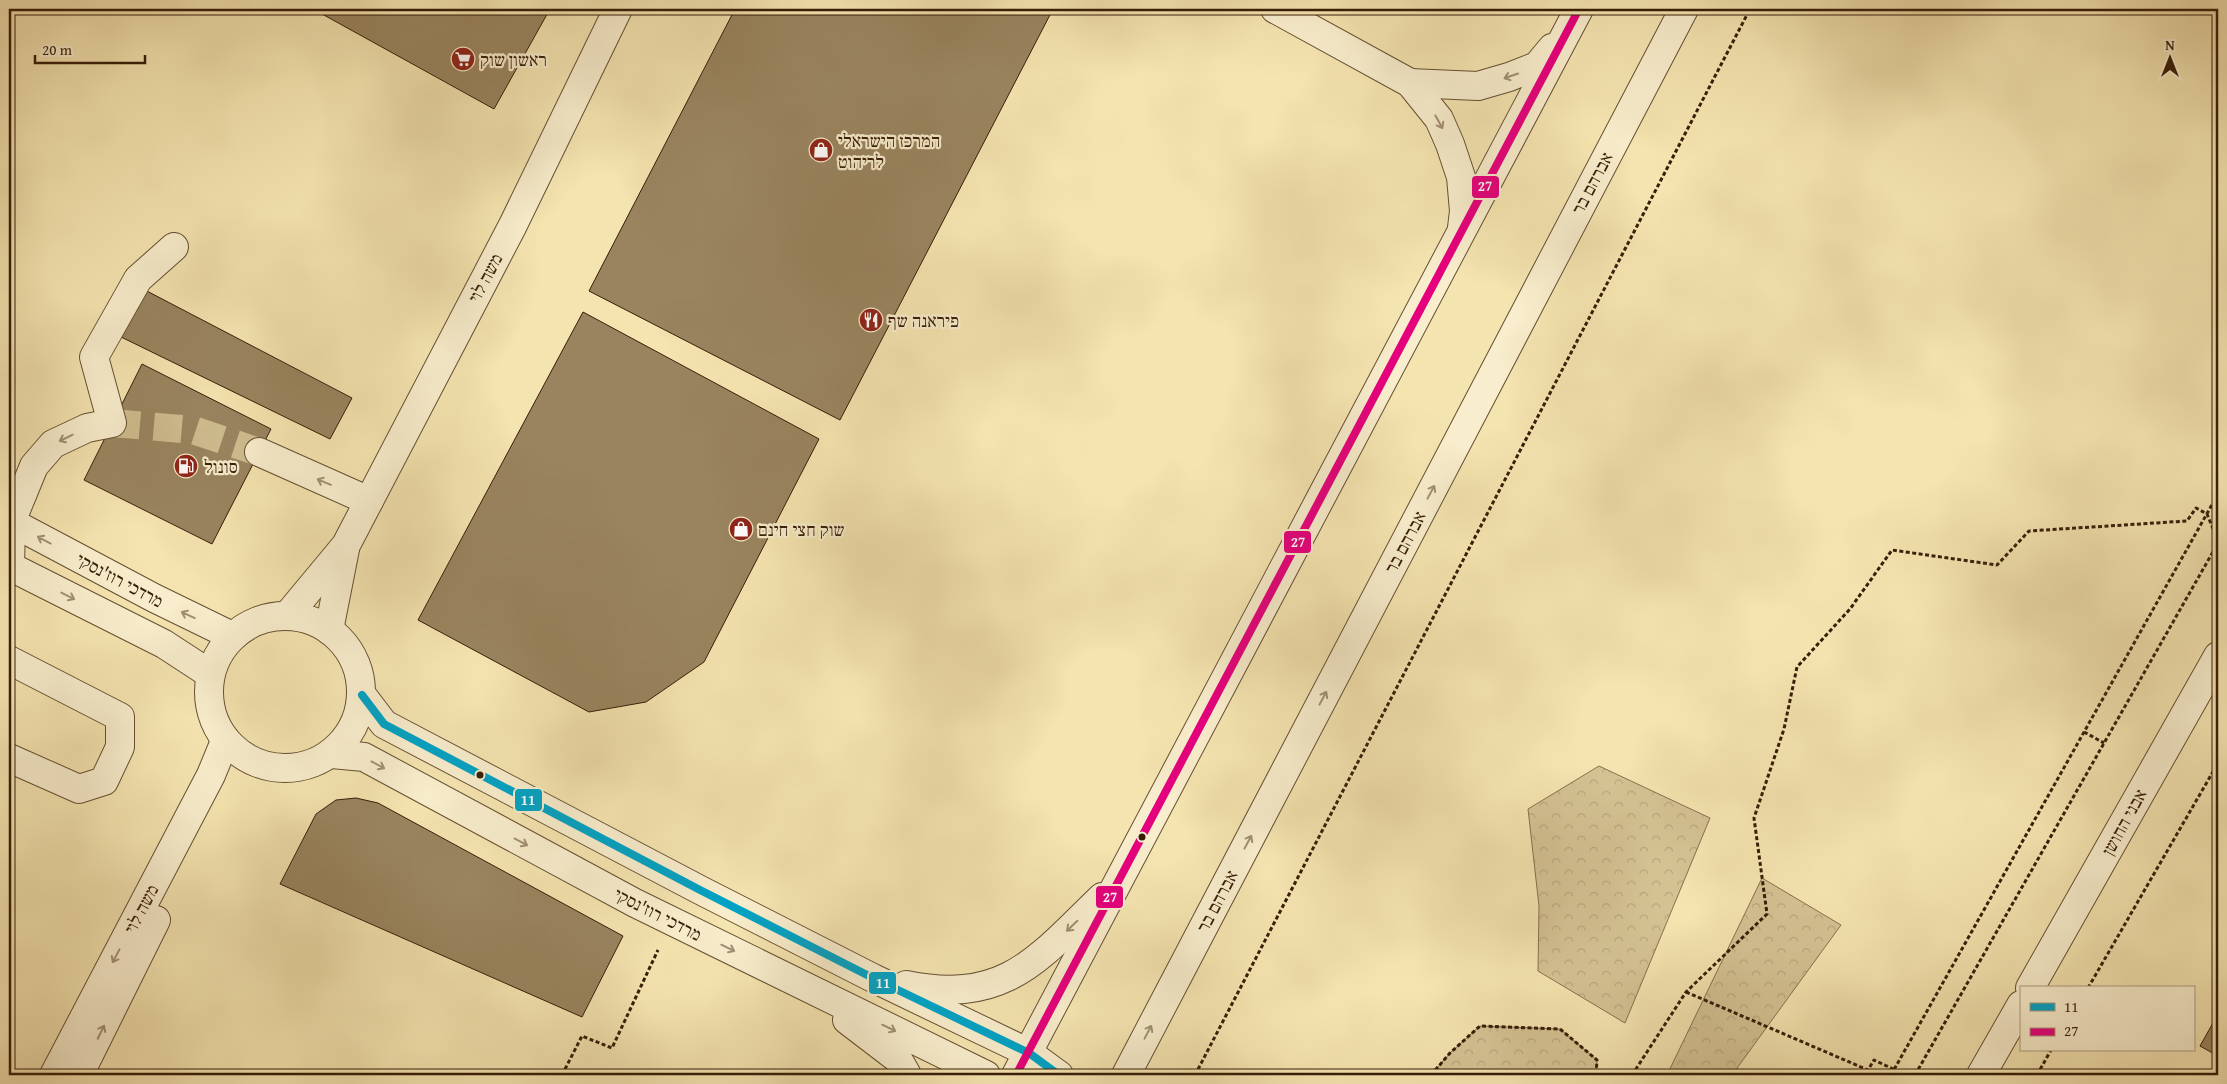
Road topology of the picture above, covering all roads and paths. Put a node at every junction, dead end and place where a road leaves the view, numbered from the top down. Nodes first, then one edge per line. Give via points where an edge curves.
1 (618, 9) edge
2 (1275, 9) edge
3 (1684, 9) edge
4 (1750, 9) edge
5 (1576, 15) edge
6 (1410, 83) junction
7 (1461, 234) junction
8 (174, 246) dead end
9 (258, 452) tunnel mouth
10 (2218, 494) edge
11 (368, 501) junction
12 (2207, 514) junction
13 (10, 522) edge
14 (2218, 542) edge
15 (346, 545) junction
16 (10, 567) edge
17 (287, 616) junction
18 (330, 630) junction
19 (232, 636) junction
20 (2218, 656) edge
21 (9, 660) edge
22 (210, 674) junction
23 (362, 696) junction
24 (2084, 732) junction
25 (2104, 743) junction
26 (235, 750) junction
27 (332, 754) junction
28 (9, 758) edge
29 (2218, 763) edge
30 (1120, 880) junction
31 (671, 920) junction
32 (873, 978) junction
33 (803, 985) junction
34 (2031, 986) edge
35 (2089, 986) edge
36 (1686, 992) junction
37 (2020, 1007) edge
38 (2050, 1052) edge
39 (1022, 1064) edge
40 (1894, 1069) junction
41 (54, 1075) edge
42 (79, 1075) edge
43 (562, 1075) edge
44 (907, 1075) edge
45 (986, 1075) edge
46 (1059, 1075) edge
47 (1126, 1075) edge
48 (1195, 1075) edge
49 (1431, 1075) edge
50 (1596, 1075) edge
51 (1632, 1075) edge
52 (1891, 1075) edge
53 (1906, 1075) edge
54 (1915, 1075) edge
55 (1981, 1075) edge
56 (2036, 1075) edge

1 - 11 street, משה לוי via 513,225
2 - 6 street
47 -> 3 street, אברהם בר
4 - 48 path
5 -> 6 street via 1537,66 1478,86
5 - 7 street
6 -> 7 street via 1439,119 1450,144 1462,186 1464,211
7 - 30 street
8 -> 13 street via 138,279 94,357 112,423 87,428 53,444 34,466
11 -> 9 street
10 - 12 path
11 - 15 street, משה לוי
12 - 14 path
12 - 24 path
12 - 36 path via 2196,508 2187,521 2029,531 1996,565 1892,550 1850,609 1797,667 1784,729 1754,818 1767,914
13 - 16 street
19 -> 13 street, מרדכי רוז'נסקי
14 - 25 path
15 - 17 street, משה לוי
15 - 18 street, משה לוי
16 -> 22 street, מרדכי רוז'נסקי via 164,644
17 - 18 street via 307,619
17 - 19 street via 249,624
18 - 23 street via 348,648 359,670
19 - 22 street via 218,653
20 - 34 street, אבני החושן
21 - 28 street via 120,717 120,748 104,781 79,789
22 - 26 street via 208,697 213,720
23 - 27 street via 358,718 347,738
23 - 32 street via 384,724
24 - 25 path
24 - 40 path
25 - 54 path
26 - 27 street via 267,767 289,769 312,765
26 -> 41 street, משה לוי via 211,775
42 -> 26 street, משה לוי via 226,779
27 -> 31 street, מרדכי רוז'נסקי via 364,757
29 - 35 path
30 -> 32 street via 1035,962 1001,981 965,990 929,990
30 - 39 street
31 -> 33 street, מרדכי רוז'נסקי
31 - 43 path via 612,1048 582,1036
32 - 39 street
33 - 44 street via 898,1059
33 -> 45 street, מרדכי רוז'נסקי
36 - 40 path via 1868,1070 1874,1060
36 - 51 path
37 - 55 street
38 - 56 path
39 - 46 street
40 - 52 path
40 - 53 path
49 - 50 path via 1480,1026 1560,1029 1597,1060

